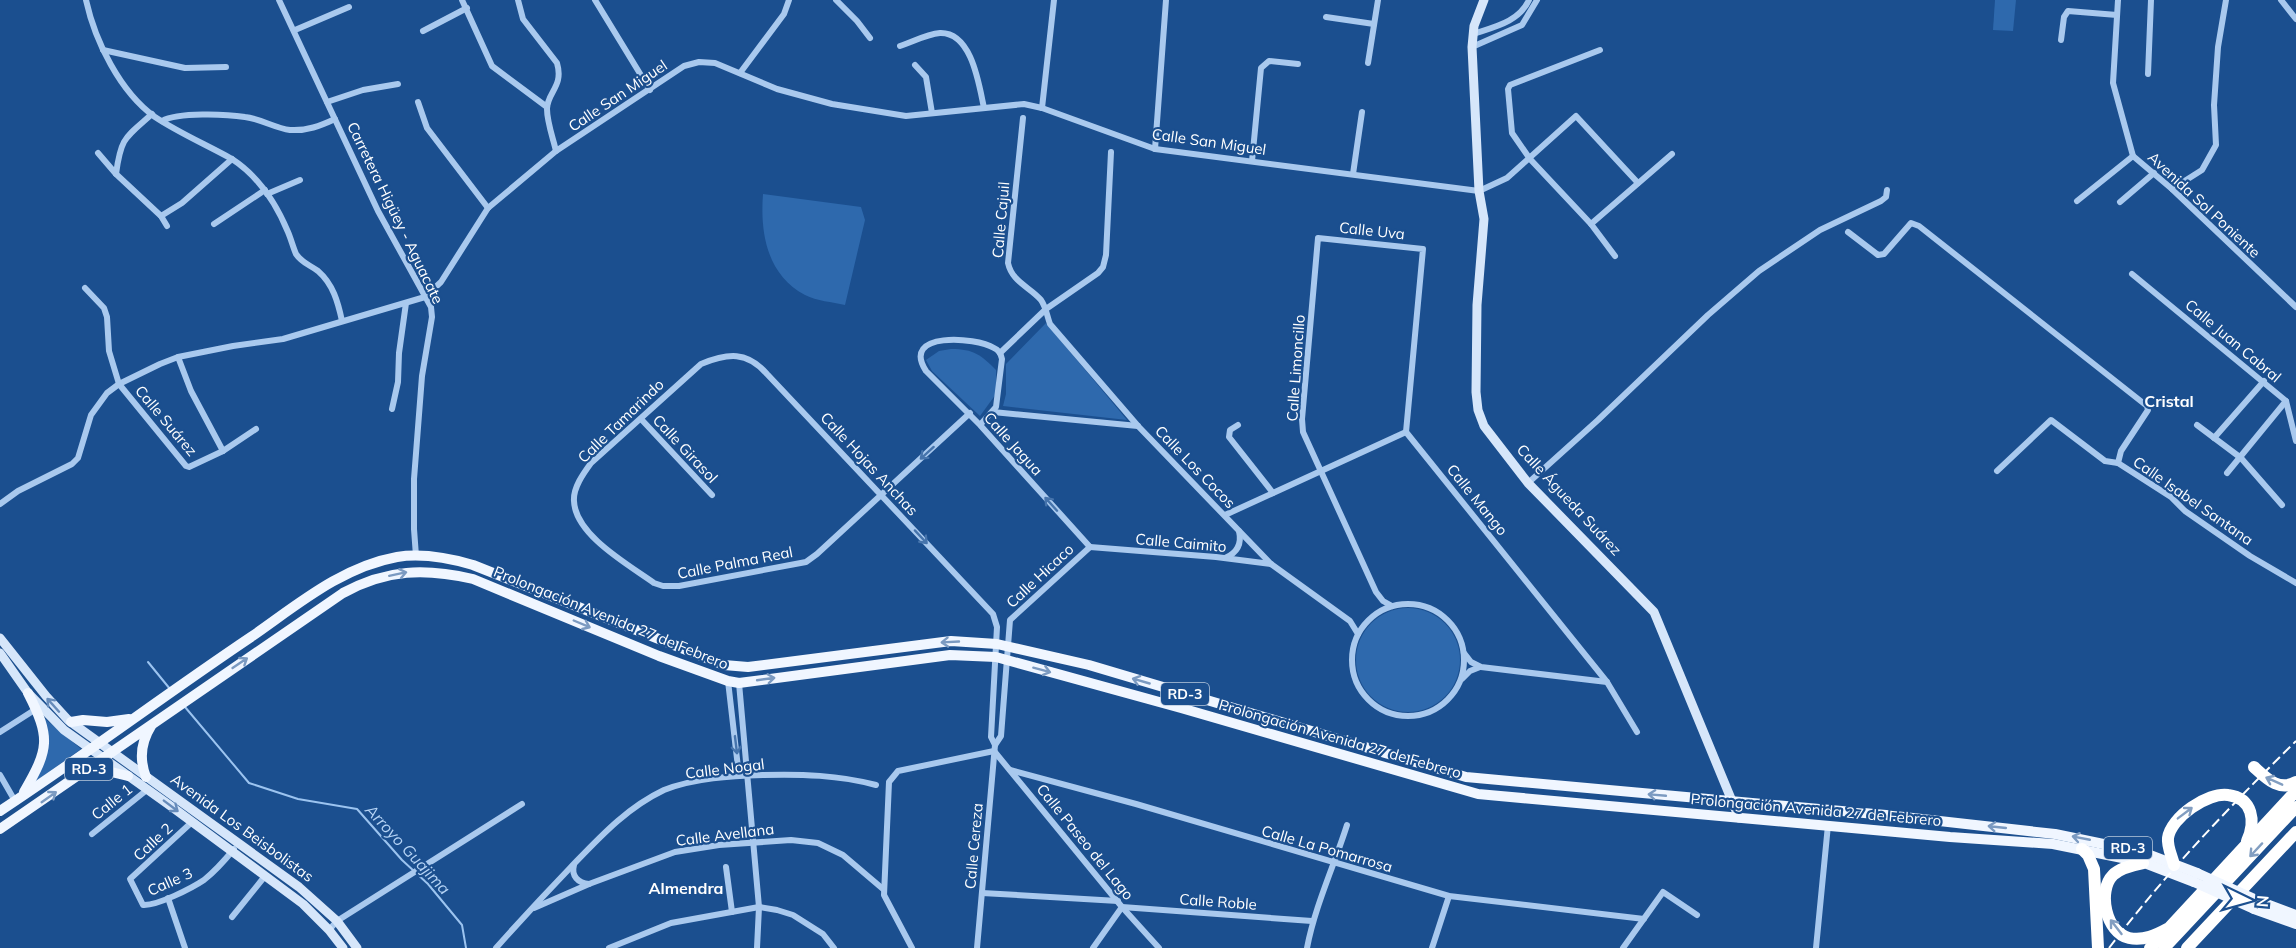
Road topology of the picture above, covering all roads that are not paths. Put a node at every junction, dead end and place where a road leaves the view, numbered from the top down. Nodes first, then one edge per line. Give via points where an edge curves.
1 (86, 0) edge
2 (279, 0) edge
3 (462, 0) edge
4 (518, 0) edge
5 (595, 0) edge
6 (789, 0) edge
7 (836, 0) edge
8 (1054, 0) edge
9 (1166, 0) edge
10 (1378, 0) edge
11 (1484, 0) edge
12 (1529, 0) edge
13 (1537, 0) edge
14 (2118, 0) edge
15 (2151, 0) edge
16 (2226, 0) edge
17 (2281, 0) edge
18 (349, 7) dead end
19 (467, 8) junction
20 (2117, 15) junction
21 (1326, 17) dead end
22 (2296, 19) edge
23 (1374, 24) junction
24 (1499, 25) junction
25 (295, 30) junction
26 (423, 31) dead end
27 (1473, 34) junction
28 (1503, 34) junction
29 (870, 38) dead end
30 (2061, 40) dead end
31 (900, 46) dead end
32 (1472, 48) junction
33 (103, 50) junction
34 (1600, 50) dead end
35 (1368, 63) dead end
36 (1298, 64) dead end
37 (915, 65) dead end
38 (226, 67) dead end
39 (740, 73) junction
40 (2148, 74) dead end
41 (398, 84) dead end
42 (650, 90) junction
43 (327, 102) junction
44 (418, 102) dead end
45 (547, 107) junction
46 (984, 108) junction
47 (1042, 108) junction
48 (1362, 112) dead end
49 (932, 113) junction
50 (152, 114) junction
51 (1023, 118) dead end
52 (335, 120) junction
53 (162, 121) junction
54 (1155, 149) junction
55 (556, 151) junction
56 (1112, 152) dead end
57 (98, 153) dead end
58 (1672, 154) dead end
59 (2133, 156) junction
60 (232, 159) junction
61 (1530, 159) junction
62 (1252, 161) junction
63 (2154, 173) junction
64 (116, 174) junction
65 (1353, 174) junction
66 (300, 180) dead end
67 (1638, 183) junction
68 (2172, 189) junction
69 (1887, 190) dead end
70 (1479, 191) junction
71 (266, 192) junction
72 (2077, 201) dead end
73 (2120, 202) dead end
74 (489, 208) junction
75 (161, 216) junction
76 (214, 224) dead end
77 (1591, 224) junction
78 (167, 226) dead end
79 (1848, 232) dead end
80 (1318, 238) joint
81 (1615, 256) dead end
82 (2132, 274) dead end
83 (85, 288) dead end
84 (425, 297) junction
85 (406, 303) junction
86 (2296, 307) edge
87 (1046, 309) junction
88 (342, 321) junction
89 (1000, 353) junction
90 (178, 357) junction
91 (716, 358) joint
92 (2264, 381) junction
93 (119, 384) junction
94 (2286, 401) junction
95 (392, 409) dead end
96 (993, 412) junction
97 (970, 413) junction
98 (640, 419) junction
99 (1238, 424) dead end
100 (980, 425) junction
101 (2197, 425) dead end
102 (1138, 426) junction
103 (256, 429) dead end
104 (1406, 432) junction
105 (2214, 438) junction
106 (2296, 441) edge
107 (224, 451) junction
108 (2241, 458) junction
109 (2118, 463) junction
110 (1320, 470) junction
111 (1997, 471) dead end
112 (2228, 473) dead end
113 (1528, 483) junction
114 (1273, 493) junction
115 (881, 494) junction
116 (712, 495) dead end
117 (0, 504) edge
118 (2282, 504) dead end
119 (1226, 515) junction
120 (1239, 530) junction
121 (1090, 547) junction
122 (417, 556) junction
123 (1224, 558) junction
124 (1271, 564) junction
125 (2296, 583) edge
126 (663, 586) joint
127 (1376, 592) junction
128 (1392, 606) junction
129 (1377, 614) junction
130 (1350, 621) junction
131 (1366, 622) junction
132 (997, 627) junction
133 (1008, 628) junction
134 (1358, 634) junction
135 (0, 638) edge
136 (1002, 645) junction
137 (0, 653) edge
138 (1464, 653) junction
139 (1001, 658) junction
140 (1480, 667) junction
141 (1462, 679) junction
142 (734, 682) junction
143 (1607, 682) junction
144 (28, 693) junction
145 (36, 709) junction
146 (132, 719) junction
147 (70, 722) junction
148 (152, 724) junction
149 (0, 732) edge
150 (1637, 732) dead end
151 (99, 742) junction
152 (89, 748) junction
153 (995, 748) junction
154 (113, 752) junction
155 (103, 759) junction
156 (2254, 767) dead end
157 (1010, 770) junction
158 (0, 775) edge
159 (129, 776) junction
160 (739, 776) junction
161 (747, 776) junction
162 (146, 777) junction
163 (74, 779) junction
164 (2296, 782) edge
165 (876, 785) dead end
166 (148, 789) junction
167 (2296, 791) edge
168 (19, 798) junction
169 (1732, 800) junction
170 (522, 804) dead end
171 (2296, 807) edge
172 (0, 811) edge
173 (1739, 818) junction
174 (192, 822) junction
175 (1968, 824) junction
176 (1347, 825) dead end
177 (1828, 825) junction
178 (0, 829) edge
179 (92, 834) dead end
180 (2296, 834) edge
181 (1968, 838) junction
182 (753, 843) junction
183 (2244, 847) junction
184 (235, 848) junction
185 (2082, 849) junction
186 (576, 862) junction
187 (2143, 862) junction
188 (1335, 863) junction
189 (2174, 864) junction
190 (726, 867) dead end
191 (265, 876) junction
192 (2190, 876) junction
193 (589, 884) junction
194 (883, 889) junction
195 (982, 893) junction
196 (1449, 896) junction
197 (168, 898) junction
198 (1120, 904) junction
199 (2259, 904) junction
200 (143, 905) joint
201 (759, 908) junction
202 (530, 910) junction
203 (732, 912) junction
204 (1697, 915) dead end
205 (2296, 915) edge
206 (232, 917) dead end
207 (1644, 919) junction
208 (337, 921) junction
209 (1312, 921) junction
210 (2296, 924) edge
211 (2169, 928) junction
212 (329, 930) junction
213 (1625, 947) edge
214 (185, 948) edge
215 (343, 948) edge
216 (357, 948) edge
217 (496, 948) edge
218 (609, 948) edge
219 (757, 948) edge
220 (834, 948) edge
221 (912, 948) edge
222 (977, 948) edge
223 (1093, 948) edge
224 (1159, 948) edge
225 (1307, 948) edge
226 (1432, 948) edge
227 (1816, 948) edge
228 (2098, 948) edge
229 (2150, 948) edge
230 (2164, 948) edge
231 (2187, 948) edge

1 - 33 street
2 - 25 street, Carretera Higüey - Aguacate
3 - 19 street
4 - 45 street via 523,19 559,69 557,87
5 - 42 street
6 - 39 street via 778,22
7 - 29 street
8 - 47 street
9 - 54 street
10 - 23 street
11 - 27 main road, Calle Águeda Suárez
12 - 24 street via 1522,12
13 - 28 street via 1522,25
14 - 20 street, Avenida Sol Poniente
15 - 40 street
16 - 68 street via 2218,47 2216,145 2202,170
17 - 22 street
18 - 25 street
19 - 26 street
19 - 45 street via 492,66
20 - 30 street via 2068,11
20 - 59 street, Avenida Sol Poniente via 2113,83
21 - 23 street
23 - 35 street
24 - 27 street
24 - 28 street
25 - 43 street, Carretera Higüey - Aguacate
27 - 32 main road, Calle Águeda Suárez
28 - 32 street
31 - 46 street via 933,34 949,33 956,38 976,68
32 - 70 main road, Calle Águeda Suárez
33 - 38 street via 185,68
33 - 50 street via 131,94
34 - 61 street via 1509,87 1512,133
36 - 62 street via 1269,62 1261,68
37 - 49 street via 926,77
39 - 42 street, Calle San Miguel via 715,63 699,62 684,66
39 - 49 street, Calle San Miguel via 832,105 906,116
41 - 43 street
42 - 55 street, Calle San Miguel
43 - 52 street, Carretera Higüey - Aguacate
44 - 74 street via 427,128
45 - 55 street
46 - 47 street, Calle San Miguel via 1024,104
46 - 49 street, Calle San Miguel
47 - 54 street, Calle San Miguel
48 - 65 street
50 - 53 street
50 - 64 street via 124,139
51 - 87 street, Calle Cajuil via 1008,263 1010,272
52 - 53 street via 297,130 245,117 178,115
52 - 84 street, Carretera Higüey - Aguacate
53 - 60 street
54 - 62 street, Calle San Miguel
55 - 74 street, Calle San Miguel
56 - 87 street via 1103,267
57 - 64 street
58 - 67 street
59 - 63 street, Avenida Sol Poniente
59 - 72 street
60 - 71 street
60 - 75 street via 182,203
61 - 67 street via 1576,116
61 - 70 street via 1507,178
61 - 77 street
62 - 65 street, Calle San Miguel
63 - 68 street, Avenida Sol Poniente
63 - 73 street
64 - 75 street
65 - 70 street, Calle San Miguel
66 - 71 street
67 - 77 street
68 - 86 street, Avenida Sol Poniente
69 - 113 street via 1881,201 1820,230 1759,271
70 - 113 main road, Calle Águeda Suárez via 1484,219 1477,306 1478,410 1485,426
71 - 76 street
71 - 88 street via 296,254 326,279 333,290
74 - 84 street, Calle San Miguel via 441,282
75 - 78 street
77 - 81 street
79 - 109 street via 1878,255 1884,254 1911,223 1919,226 2147,406
80 - 104 street, Calle Uva via 1423,249
80 - 110 street, Calle Limoncillo via 1302,419 1303,432
82 - 92 street, Calle Juan Cabral
83 - 93 street, Calle Suárez via 104,308 109,351
84 - 85 street, Calle San Miguel
84 - 122 street, Carretera Higüey - Aguacate via 432,318 422,376 414,479
85 - 88 street, Calle San Miguel
85 - 95 street
87 - 89 street
87 - 102 street, Calle Los Cocos via 1050,324
88 - 90 street, Calle San Miguel via 284,339
89 - 96 street via 999,394
89 - 97 street, Calle Jagua via 986,345 941,339 929,344 920,357 926,371
90 - 93 street, Calle San Miguel
90 - 107 street
91 - 98 street, Calle Tamarindo via 701,364
91 - 115 street, Calle Hojas Anchas via 735,356 756,362
92 - 94 street, Calle Juan Cabral
92 - 105 street
93 - 107 street, Calle Suárez via 186,466
93 - 117 street, Calle San Miguel via 91,415 72,465
94 - 106 street, Calle Juan Cabral
94 - 108 street
96 - 100 street
96 - 102 street
97 - 100 street, Calle Jagua
97 -> 115 street, Calle Palma Real
98 - 116 street, Calle Girasol
98 - 126 street, Calle Tamarindo via 582,475 574,501 586,531
99 - 114 street via 1230,430 1229,437
121 -> 100 street, Calle Jagua
101 - 105 street
102 - 119 street, Calle Los Cocos
103 - 107 street, Calle Suárez
104 - 110 street
104 - 143 street, Calle Mango
105 - 108 street
108 - 112 street
108 - 118 street
109 - 111 street, Calle Isabel Santana via 2105,461 2051,420
109 - 125 street, Calle Isabel Santana via 2250,556
110 - 114 street
110 - 127 street, Calle Limoncillo
113 - 169 main road, Calle Águeda Suárez via 1654,612
114 - 119 street
115 - 126 street, Calle Palma Real via 812,559
115 -> 132 street, Calle Hojas Anchas via 993,614
119 - 120 street, Calle Los Cocos
120 - 123 street via 1236,550
120 - 124 street, Calle Los Cocos
121 - 123 street, Calle Caimito
121 - 133 street, Calle Hicaco via 1018,612
136 -> 122 main road, Prolongación Avenida 27 de Febrero / RD-3 via 951,641 748,667 724,665 473,565
122 - 146 main road, Prolongación Avenida 27 de Febrero / RD-3 via 396,557 349,573
123 - 124 street, Calle Caimito
124 - 130 street, Calle Los Cocos
127 - 128 street, Calle Limoncillo
127 - 129 street, Calle Limoncillo
128 - 129 street
128 - 138 street via 1424,606 1439,613 1460,637
129 - 131 street
130 - 131 street
130 - 134 street, Calle Los Cocos
131 - 134 street
132 - 133 street
132 - 136 street
133 - 136 street, Calle Hicaco
134 - 141 street via 1352,667 1356,684 1366,698 1394,716 1427,714 1448,700
147 -> 135 main road, Avenida Los Beisbolistas
136 - 139 street, Calle Hicaco
136 - 139 street
169 -> 136 main road, Prolongación Avenida 27 de Febrero / RD-3 via 1466,777 1089,665
137 - 144 main road, Avenida Los Beisbolistas
138 - 140 street
138 - 141 street
142 -> 139 main road, Prolongación Avenida 27 de Febrero / RD-3 via 950,655
139 - 153 street, Calle Cereza via 1000,736
139 - 153 street, Calle Cereza via 991,737
139 -> 173 main road, Prolongación Avenida 27 de Febrero / RD-3 via 1465,792
140 - 141 street
140 - 143 street
148 -> 142 main road, Prolongación Avenida 27 de Febrero / RD-3 via 343,593 370,581 416,570 473,579 659,656
142 -> 160 street
142 - 161 street
143 - 150 street, Calle Mango
144 - 145 main road
144 - 152 main road, Avenida Los Beisbolistas via 64,730
145 - 149 street
145 - 168 main road via 45,748 38,768
146 - 147 main road
146 - 151 main road, Prolongación Avenida 27 de Febrero / RD-3
147 - 151 main road, Avenida Los Beisbolistas
148 - 154 main road, Prolongación Avenida 27 de Febrero / RD-3
148 - 162 main road via 142,750
151 - 152 main road, Prolongación Avenida 27 de Febrero / RD-3
151 - 154 main road, Avenida Los Beisbolistas
152 - 155 main road, Avenida Los Beisbolistas
152 - 168 main road, Prolongación Avenida 27 de Febrero / RD-3
153 - 157 street, Calle Paseo del Lago
153 - 194 street via 898,771 891,778
153 - 195 street, Calle Cereza
154 - 155 main road, Prolongación Avenida 27 de Febrero / RD-3
154 - 162 main road, Avenida Los Beisbolistas
155 - 159 main road, Avenida Los Beisbolistas
155 - 163 main road, Prolongación Avenida 27 de Febrero / RD-3
164 -> 156 highway via 2290,786 2275,784
157 - 188 street, Calle La Pomarrosa
157 - 198 street, Calle Paseo del Lago
158 - 168 street
159 - 163 main road via 96,771
159 - 166 main road, Avenida Los Beisbolistas
160 - 161 street, Calle Nogal
160 - 186 street, Calle Nogal via 666,790 608,827
161 - 165 street, Calle Nogal via 830,776
161 - 182 street
162 - 184 main road, Avenida Los Beisbolistas
178 -> 163 main road, Prolongación Avenida 27 de Febrero / RD-3
166 -> 174 main road, Avenida Los Beisbolistas
166 - 179 street, Calle 1
167 - 183 highway
168 - 172 main road, Prolongación Avenida 27 de Febrero / RD-3
169 - 173 main road, Calle Águeda Suárez
169 - 175 main road, Prolongación Avenida 27 de Febrero / RD-3
170 - 208 street
171 -> 230 highway
173 - 177 main road, Prolongación Avenida 27 de Febrero / RD-3
174 - 184 main road, Avenida Los Beisbolistas
174 - 200 street, Calle 2 via 130,879
175 - 181 main road
189 -> 175 main road, Prolongación Avenida 27 de Febrero / RD-3 via 2084,838
176 - 188 street
177 - 181 main road, Prolongación Avenida 27 de Febrero / RD-3
177 - 227 street
180 - 231 highway
181 - 185 main road, Prolongación Avenida 27 de Febrero / RD-3
182 - 193 street, Calle Avellana via 675,852
182 - 194 street, Calle Avellana via 818,843 843,855
182 - 201 street
189 -> 183 highway via 2168,839 2174,821 2218,795 2235,796 2249,808 2253,824
183 - 211 highway
184 - 191 main road, Avenida Los Beisbolistas
184 - 197 street, Calle 3 via 204,879
184 - 208 main road, Avenida Los Beisbolistas via 299,887
185 - 187 main road, Prolongación Avenida 27 de Febrero / RD-3
185 - 228 highway via 2094,869
186 - 193 street via 574,874 582,884
186 - 202 street, Calle Nogal
187 - 192 main road, Prolongación Avenida 27 de Febrero / RD-3
211 -> 187 highway via 2146,938 2127,938 2112,926 2106,890 2110,879 2118,871
188 - 196 street, Calle La Pomarrosa
188 - 209 street
189 - 192 main road, Prolongación Avenida 27 de Febrero / RD-3
190 - 203 street
191 - 206 street
191 - 212 main road, Avenida Los Beisbolistas via 303,904
192 - 199 main road, Prolongación Avenida 27 de Febrero, bridge
193 - 202 street, Calle Avellana
194 - 221 street
195 - 198 street, Calle Roble
195 - 222 street, Calle Cereza
196 - 207 street, Calle La Pomarrosa
196 - 226 street
197 - 200 street, Calle 3
197 - 214 street
198 - 209 street, Calle Roble
198 - 223 street
198 - 224 street, Calle Paseo del Lago
199 - 205 main road, Prolongación Avenida 27 de Febrero
199 - 210 main road, Prolongación Avenida 27 de Febrero
201 - 203 street
201 - 219 street
201 - 220 street via 793,915 823,934
202 - 217 street, Calle Nogal
203 - 218 street via 671,923
204 - 207 street via 1663,892
207 - 213 street
208 - 212 street
208 - 216 main road, Avenida Los Beisbolistas
209 - 225 street
211 - 229 highway
212 - 215 main road, Avenida Los Beisbolistas

